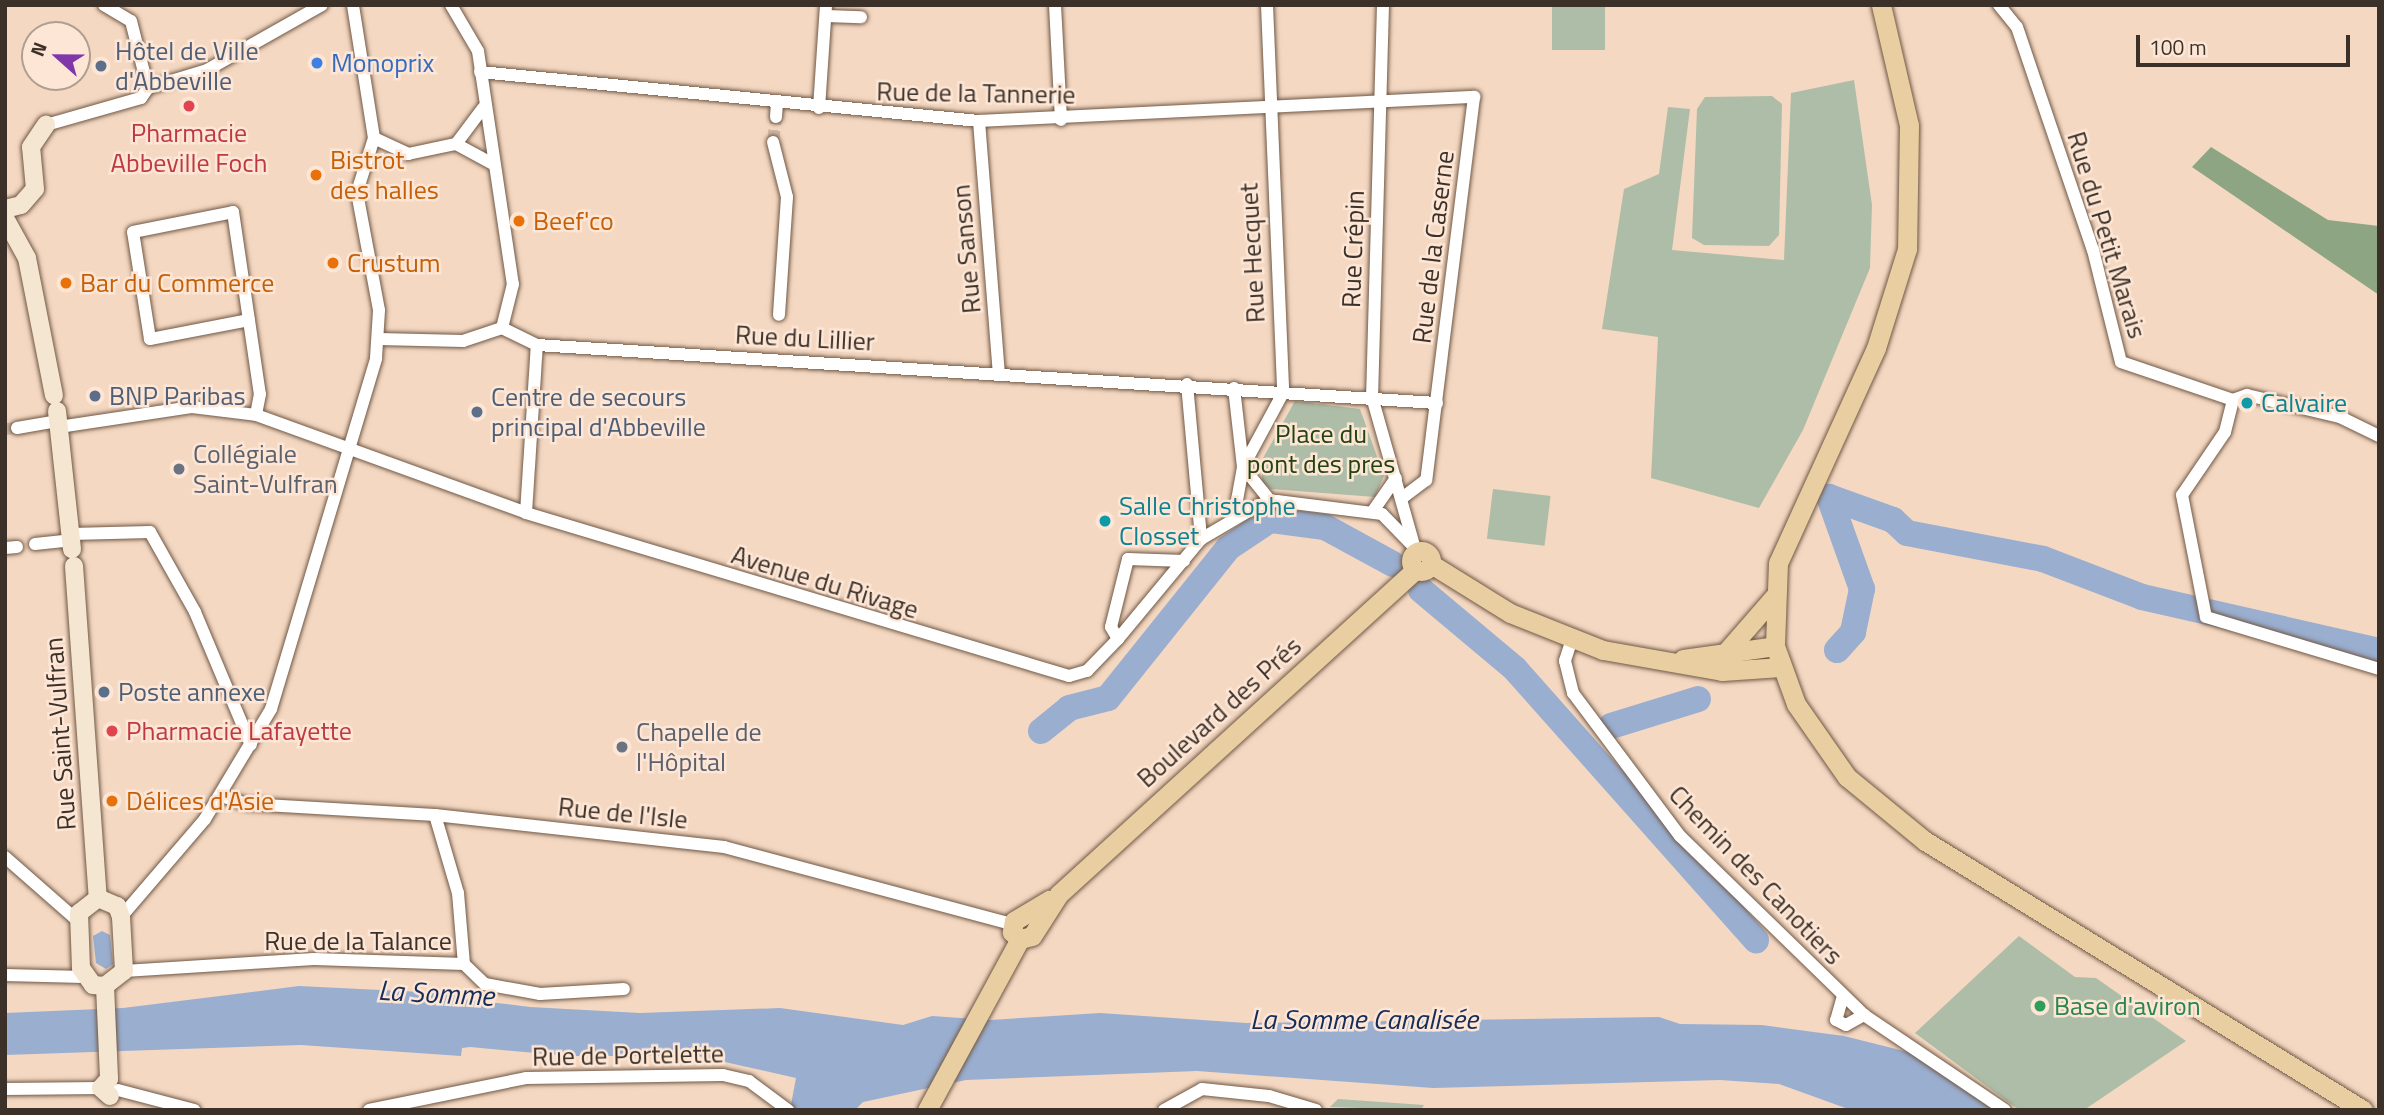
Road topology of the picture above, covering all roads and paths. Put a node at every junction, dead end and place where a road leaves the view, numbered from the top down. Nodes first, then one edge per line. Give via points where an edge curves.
1 (104, 5) edge
2 (322, 5) edge
3 (353, 5) edge
4 (451, 5) edge
5 (1055, 5) edge
6 (1267, 5) edge
7 (1383, 5) edge
8 (1881, 5) edge
9 (1999, 5) edge
10 (826, 10) edge
11 (861, 17) dead end
12 (480, 72) junction
13 (148, 88) junction
14 (1474, 97) joint
15 (777, 103) junction
16 (1380, 103) junction
17 (483, 108) junction
18 (819, 108) junction
19 (1268, 110) junction
20 (776, 117) tunnel mouth
21 (1061, 120) junction
22 (979, 121) junction
23 (46, 125) joint
24 (374, 138) junction
25 (773, 142) tunnel mouth
26 (456, 144) junction
27 (493, 164) junction
28 (12, 214) edge
29 (779, 315) dead end
30 (249, 320) junction
31 (502, 328) junction
32 (379, 340) junction
33 (537, 345) junction
34 (999, 373) junction
35 (1187, 384) junction
36 (1234, 388) junction
37 (1283, 393) junction
38 (1372, 397) junction
39 (2233, 400) junction
40 (1437, 403) junction
41 (57, 414) junction
42 (256, 415) junction
43 (17, 428) tunnel mouth
44 (2379, 436) edge
45 (349, 450) junction
46 (1243, 467) junction
47 (1396, 478) junction
48 (1402, 498) junction
49 (1271, 502) junction
50 (1373, 511) junction
51 (526, 513) junction
52 (1234, 517) junction
53 (1200, 539) junction
54 (35, 544) dead end
55 (72, 547) junction
56 (1419, 558) junction
57 (1184, 561) junction
58 (1774, 596) junction
59 (1118, 639) junction
60 (1572, 639) junction
61 (1775, 646) junction
62 (1727, 652) junction
63 (1668, 662) junction
64 (1781, 667) junction
65 (2379, 669) edge
66 (251, 745) junction
67 (221, 796) junction
68 (435, 815) junction
69 (5, 857) edge
70 (99, 898) junction
71 (121, 917) junction
72 (78, 921) junction
73 (1023, 926) junction
74 (464, 964) junction
75 (124, 971) junction
76 (5, 975) edge
77 (84, 977) junction
78 (105, 986) junction
79 (624, 989) dead end
80 (1843, 996) junction
81 (1864, 1015) junction
82 (109, 1088) edge
83 (5, 1089) edge
84 (1168, 1106) edge
85 (194, 1110) edge
86 (369, 1110) edge
87 (788, 1110) edge
88 (927, 1110) edge
89 (1316, 1110) edge
90 (2005, 1110) edge
91 (2363, 1110) edge

1 - 13 street via 131,21
2 - 13 street via 207,70
3 - 24 street
4 - 12 street via 478,51
5 - 21 street
6 - 19 street, Rue Hecquet
7 - 16 street, Rue Crépin
8 - 58 main road via 1909,125 1913,200 1907,249 1876,348 1791,524
9 - 39 street, Rue du Petit Marais via 2017,27 2093,250 2121,362
10 - 11 street
10 - 18 street
12 - 15 street, Rue de la Tannerie
12 - 17 street
13 - 23 street via 141,98
14 - 16 street, Rue de la Tannerie
14 - 40 street, Rue de la Caserne
15 - 18 street, Rue de la Tannerie
15 - 20 street
16 - 19 street, Rue de la Tannerie
16 - 38 street, Rue Crépin
17 - 26 street
17 - 27 street
18 - 22 street, Rue de la Tannerie
19 - 21 street, Rue de la Tannerie
19 - 37 street, Rue Hecquet
21 - 22 street, Rue de la Tannerie
22 - 34 street, Rue Sanson
23 - 28 street via 31,147 35,189
24 - 26 street via 408,154
24 - 32 street via 357,192
25 - 29 street via 787,197
26 - 27 street
27 - 31 street via 513,284
28 - 41 street, Rue Saint-Vulfran
30 - 30 street via 233,212 133,232 150,339
30 - 42 street via 260,394
31 - 32 street via 463,341
31 - 33 street, Rue du Lillier
32 - 45 street
33 - 34 street, Rue du Lillier
33 - 51 street
34 - 35 street, Rue du Lillier
35 - 36 street, Rue du Lillier
35 - 53 street
36 - 37 street, Rue du Lillier
36 - 46 street
37 - 38 street
37 - 46 street
38 - 40 street
38 - 47 street
39 - 44 street via 2247,394 2340,417
39 - 65 street via 2225,432 2182,495 2206,617
40 - 48 street, Rue de la Caserne via 1426,480
41 - 42 street, Avenue du Rivage via 192,407
41 - 43 street, Avenue du Rivage
41 - 55 street, Rue Saint-Vulfran
42 - 45 street, Avenue du Rivage
45 - 51 street, Avenue du Rivage
45 - 66 street via 292,648
46 - 49 street
46 - 52 street
47 - 48 street
47 - 50 street
48 - 56 street
49 - 50 street
49 - 52 street, Avenue du Rivage
50 - 56 street via 1398,525
51 - 59 street, Avenue du Rivage via 1041,671 1069,676 1087,671
52 - 53 street, Avenue du Rivage
53 - 57 street, Avenue du Rivage
54 - 55 street
55 - 66 street via 150,532 195,612
55 - 70 street, Rue Saint-Vulfran
56 - 60 main road via 1510,612
56 - 73 main road, Boulevard des Prés
57 - 59 street, Avenue du Rivage
57 - 59 street via 1128,559 1111,627
58 - 61 main road
58 - 62 main road
60 - 63 main road
60 - 80 street, Chemin des Canotiers via 1565,661 1573,693 1650,797 1780,940
61 - 62 main road
61 - 64 main road
62 - 63 main road
63 - 64 main road via 1722,671
64 - 91 main road via 1822,747 1888,814 1992,885
66 - 67 street
67 - 68 street, Rue de l'Isle via 248,804
67 - 71 street
68 - 73 street, Rue de l'Isle via 753,852 884,894
68 - 74 street via 458,893
69 - 72 street
70 - 71 street via 117,906
70 - 72 street via 85,904
71 - 75 street
72 - 77 street
73 - 88 main road, Boulevard des Prés via 989,1005
74 - 75 street, Rue de la Talance via 314,959
74 - 79 street, Rue de la Talance via 485,984 540,995
75 - 78 street
76 - 77 street
77 - 78 street
78 - 82 street
80 - 81 street, Chemin des Canotiers
80 - 81 street, Chemin des Canotiers via 1836,1020 1846,1025
81 - 90 street, Chemin des Canotiers
82 - 83 street
82 - 85 street
84 - 89 street via 1202,1089
86 - 87 street, Rue de Portelette via 526,1078 699,1076 736,1076

